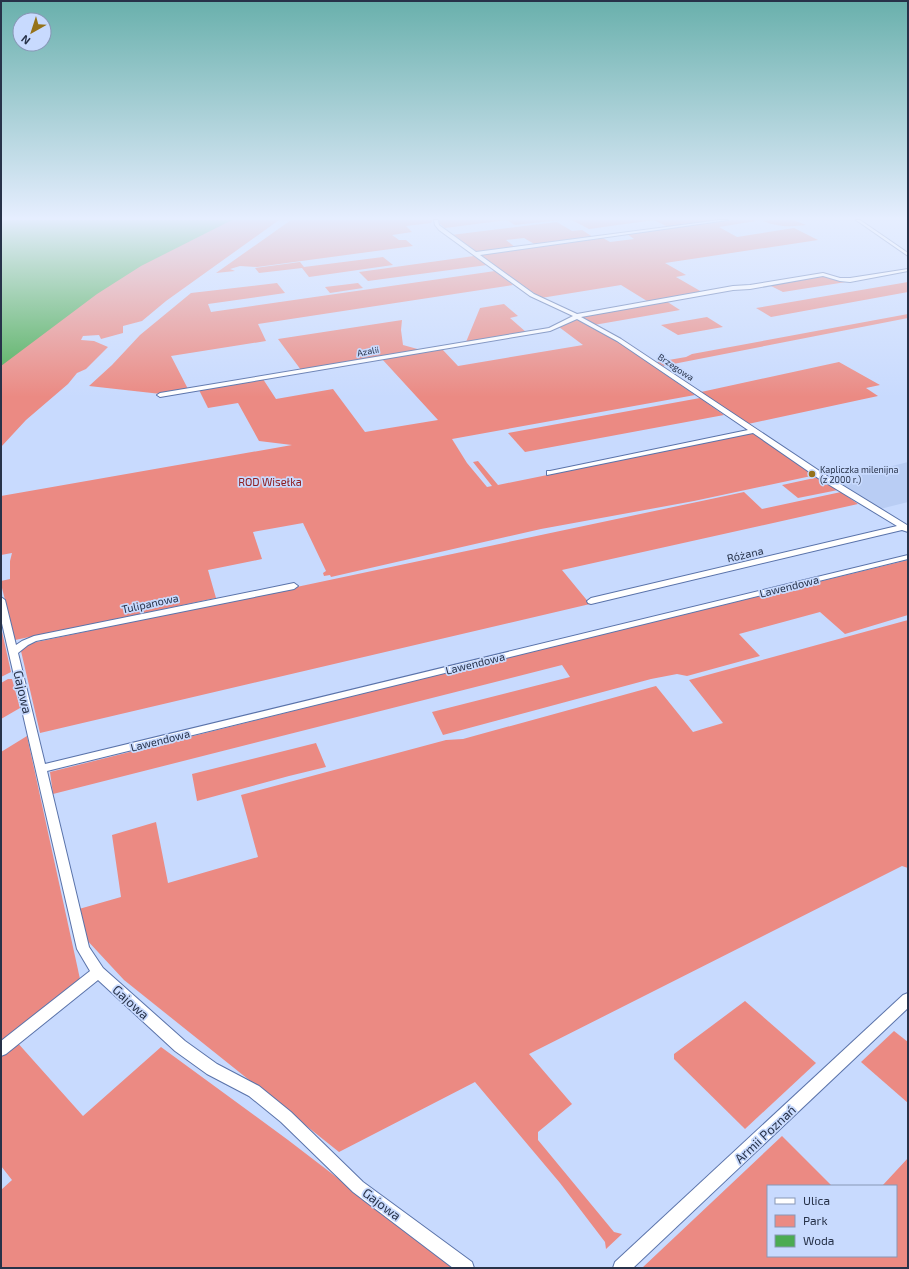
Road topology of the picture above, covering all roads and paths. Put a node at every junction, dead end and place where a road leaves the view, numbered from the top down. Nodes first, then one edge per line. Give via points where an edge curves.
1 (510, 279) edge
2 (794, 279) edge
3 (842, 279) edge
4 (855, 279) edge
5 (576, 316) junction
6 (160, 395) dead end
7 (754, 431) junction
8 (550, 473) dead end
9 (906, 528) edge
10 (908, 557) edge
11 (294, 586) dead end
12 (1, 600) edge
13 (591, 601) dead end
14 (14, 652) junction
15 (42, 769) junction
16 (98, 972) junction
17 (908, 999) edge
18 (1, 1049) edge
19 (466, 1268) edge
20 (621, 1268) edge

1 - 5 street, Brzegowa via 532,295
2 - 5 street, Azalii
3 - 4 street, Azalii
5 - 6 street, Azalii via 550,329
5 - 7 street, Brzegowa via 655,363
7 - 8 street
7 - 9 street, Brzegowa
9 - 13 street, Różana
10 - 15 street, Lawendowa
11 - 14 street, Tulipanowa via 34,639
12 - 14 street, Gajowa
14 - 15 street, Gajowa
15 - 16 street, Gajowa via 83,949
16 - 18 street
16 - 19 street, Gajowa via 180,1046 212,1069 254,1091 286,1117 358,1187
17 - 20 street, Armii Poznań

